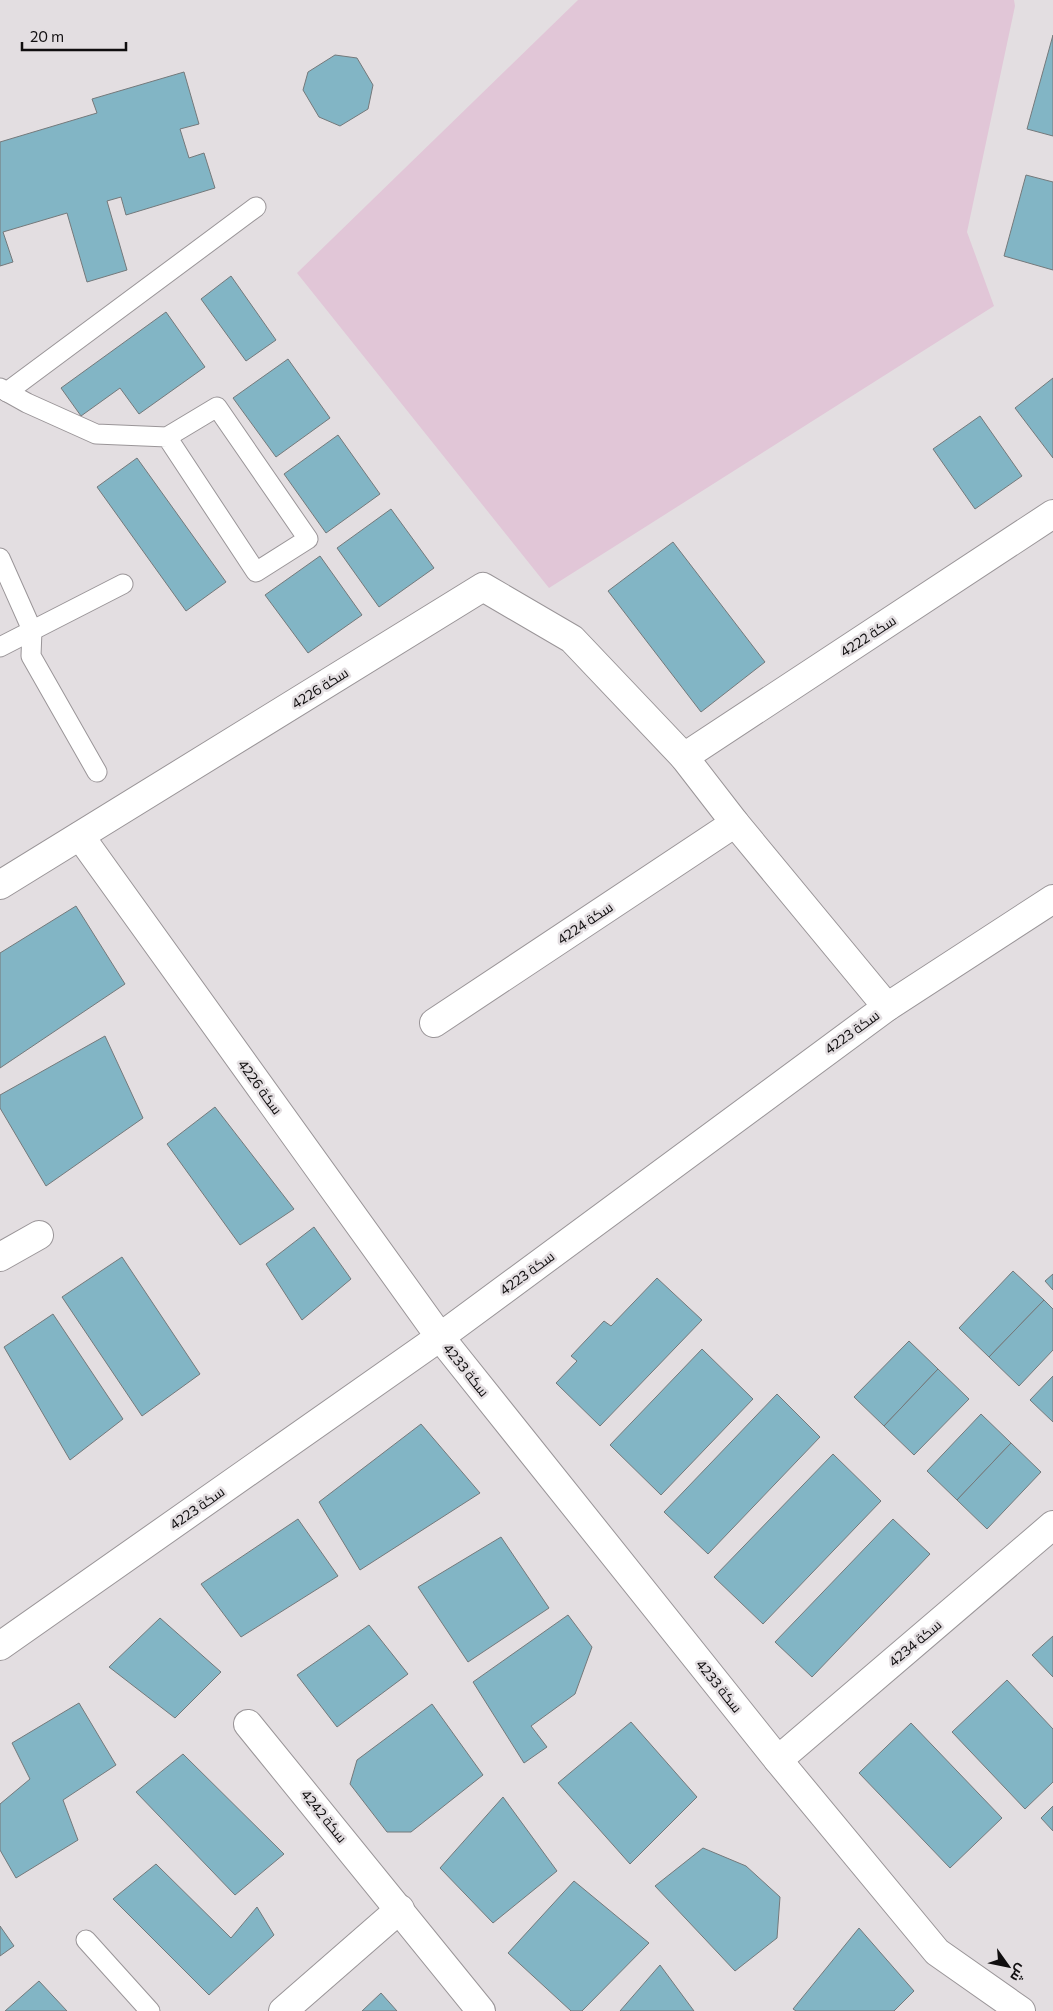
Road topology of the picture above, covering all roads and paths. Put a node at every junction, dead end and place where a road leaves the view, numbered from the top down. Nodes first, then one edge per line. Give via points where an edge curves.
1 (256, 208) dead end
2 (3, 390) edge
3 (168, 437) junction
4 (1053, 514) edge
5 (0, 558) edge
6 (123, 584) dead end
7 (32, 630) junction
8 (0, 646) edge
9 (684, 757) junction
10 (97, 772) dead end
11 (736, 823) junction
12 (80, 836) junction
13 (0, 885) edge
14 (1053, 899) edge
15 (887, 1007) junction
16 (434, 1023) dead end
17 (39, 1235) dead end
18 (0, 1256) edge
19 (440, 1337) junction
20 (1053, 1525) edge
21 (0, 1646) edge
22 (248, 1724) dead end
23 (778, 1760) junction
24 (400, 1908) junction
25 (86, 1940) dead end
26 (150, 2011) edge
27 (283, 2011) edge
28 (481, 2011) edge
29 (1020, 2011) edge

1 - 2 lane
2 - 3 lane via 26,404 96,434
3 - 3 lane via 256,572 308,539 217,407
4 - 9 street, سكة 4222
5 - 7 lane
6 - 7 lane
7 - 8 lane
7 - 10 lane via 31,656
9 - 11 street
9 - 12 street, سكة 4226 via 572,639 483,587
11 - 15 street
11 - 16 street, سكة 4224
12 - 13 street, سكة 4226
12 - 19 street, سكة 4226
14 - 15 street, سكة 4223
15 - 19 street, سكة 4223
17 - 18 street
19 - 21 street, سكة 4223
19 - 23 street, سكة 4233
20 - 23 street, سكة 4234
22 - 24 street, سكة 4242
23 - 29 street, سكة 4233 via 937,1952
24 - 27 street
24 - 28 street, سكة 4242
25 - 26 lane

